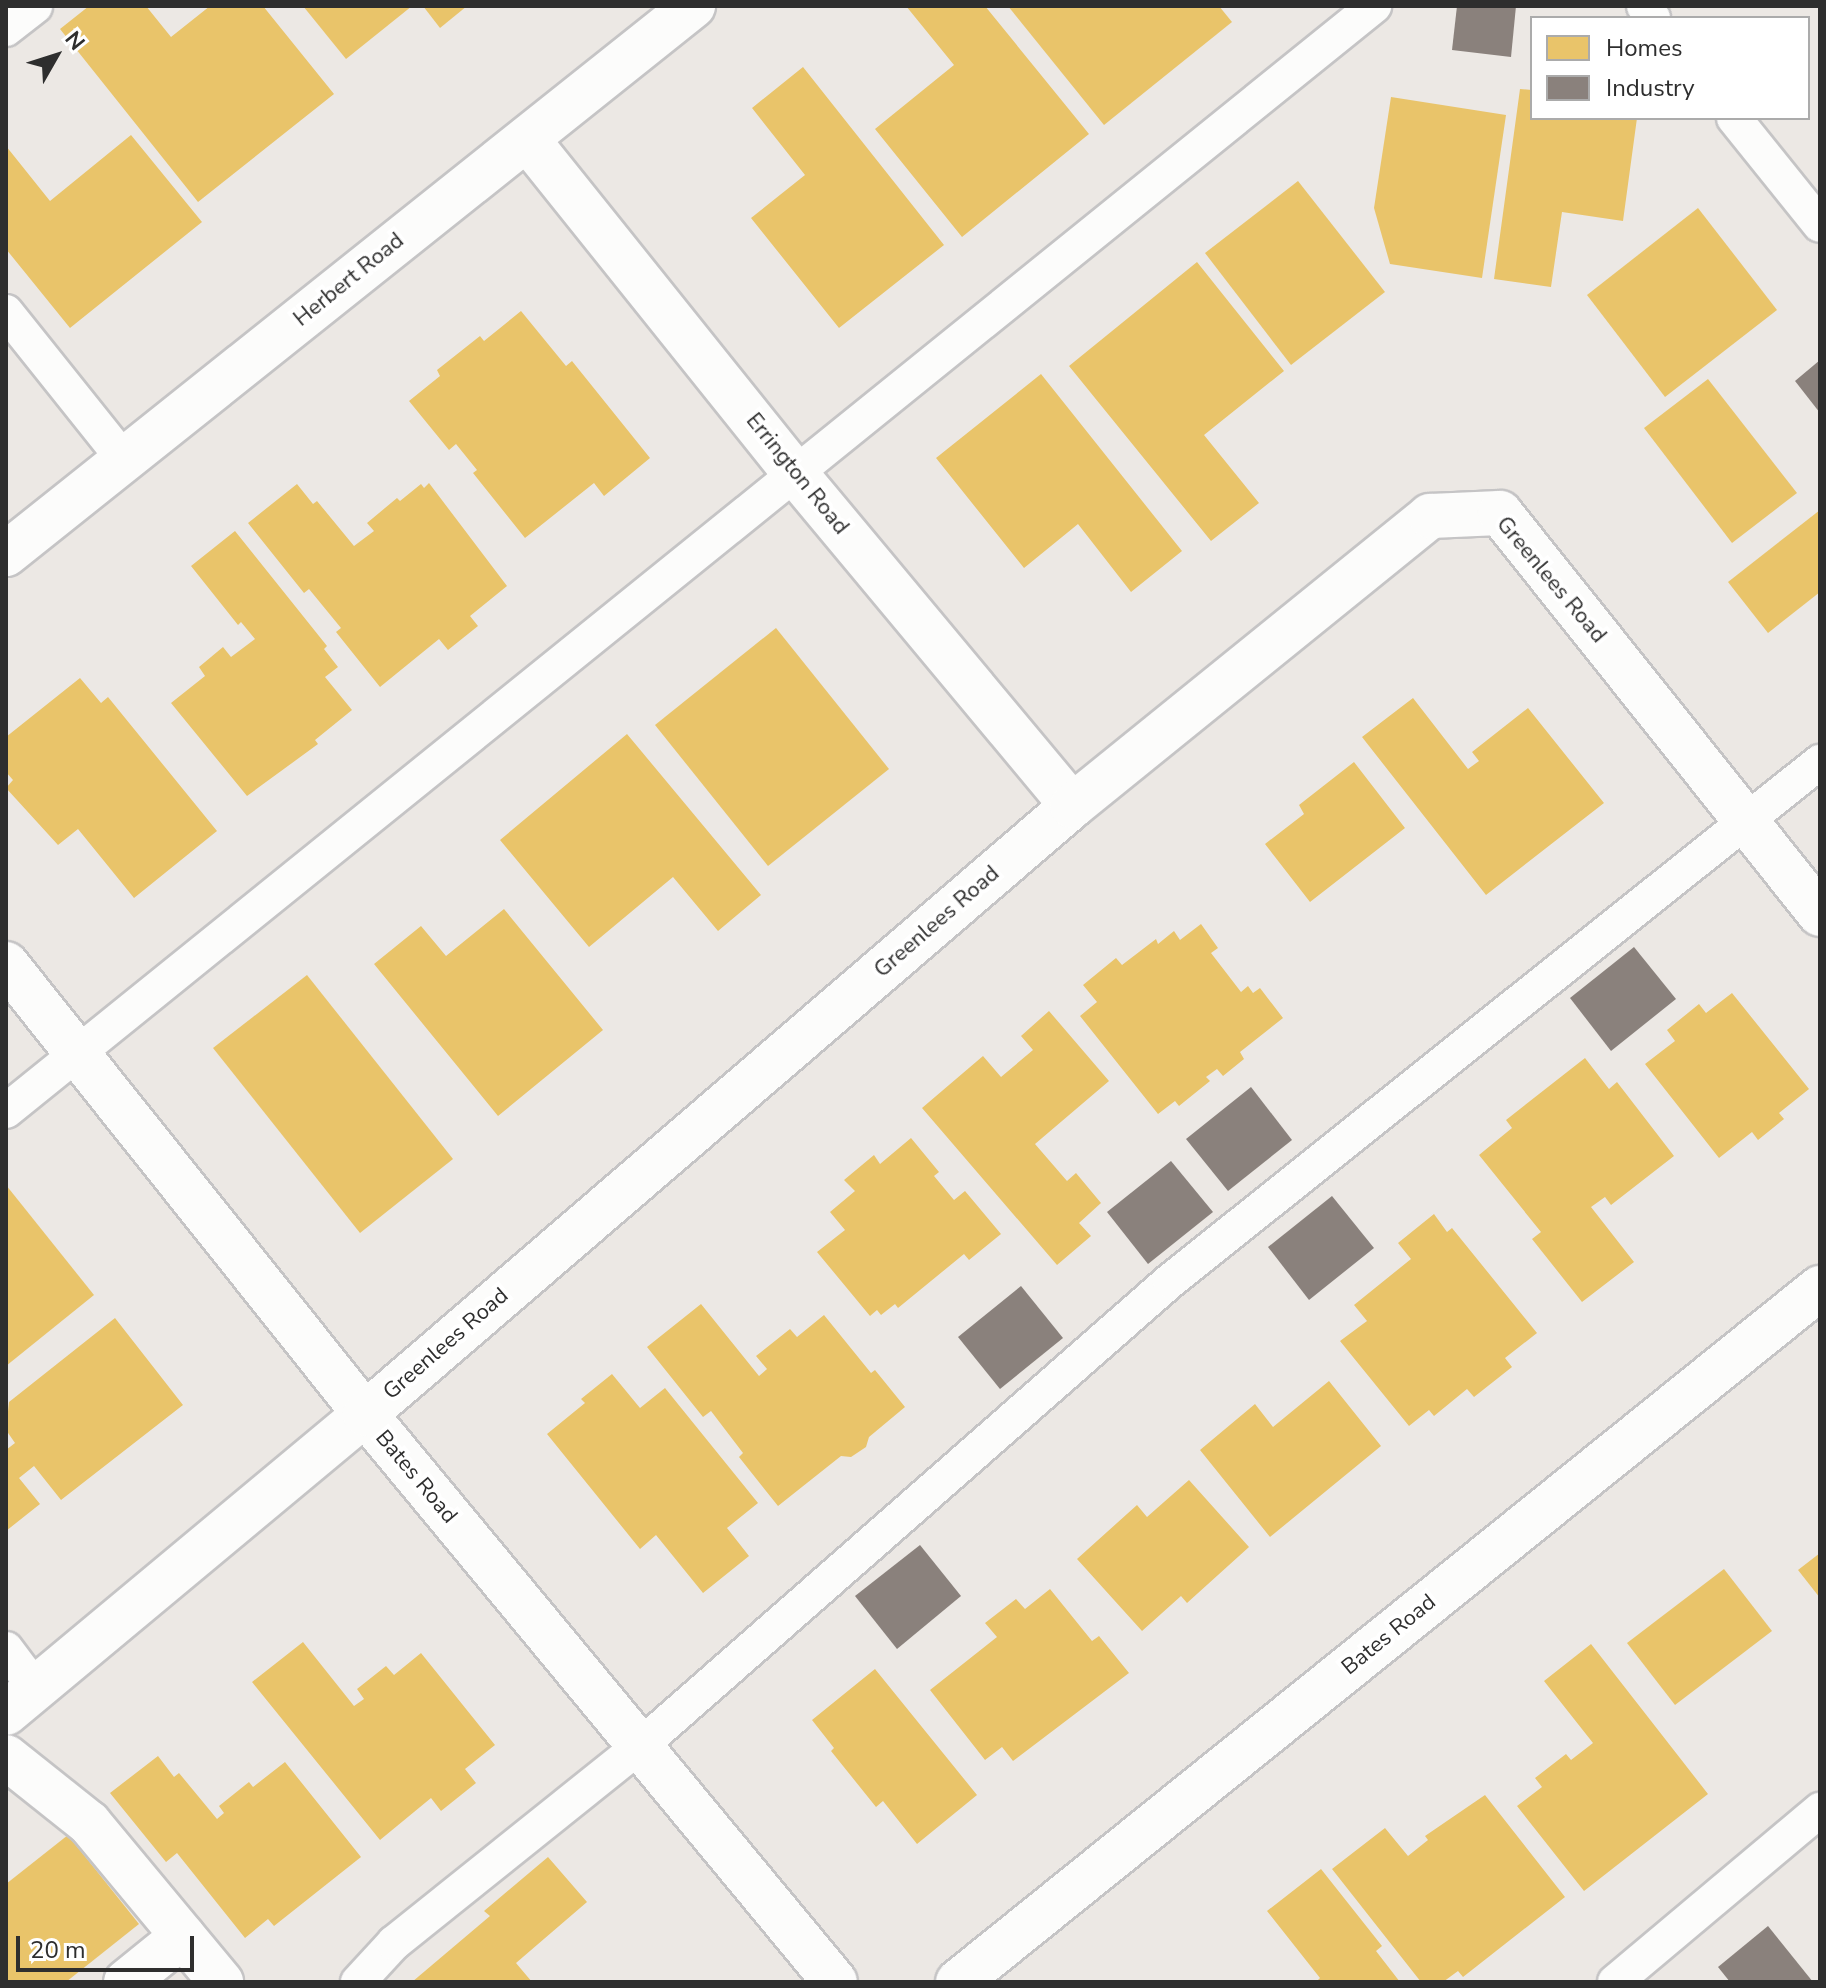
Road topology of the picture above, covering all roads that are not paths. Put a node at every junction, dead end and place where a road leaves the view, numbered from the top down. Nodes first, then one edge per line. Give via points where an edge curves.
1 (35, 6) edge
2 (693, 6) edge
3 (1374, 6) edge
4 (6, 29) edge
5 (1736, 120) edge
6 (527, 139) junction
7 (1820, 225) edge
8 (6, 312) edge
9 (124, 460) junction
10 (795, 473) junction
11 (6, 554) edge
12 (1820, 762) edge
13 (1072, 806) junction
14 (1746, 820) junction
15 (1820, 914) edge
16 (6, 964) edge
17 (77, 1054) junction
18 (6, 1111) edge
19 (1820, 1288) edge
20 (365, 1414) junction
21 (6, 1649) edge
22 (21, 1701) edge
23 (639, 1747) junction
24 (6, 1757) edge
25 (1820, 1810) edge
26 (183, 1936) junction
27 (126, 1982) edge
28 (221, 1982) edge
29 (358, 1982) edge
30 (835, 1982) edge
31 (958, 1982) edge
32 (1615, 1982) edge

1 - 4 lane
2 - 6 street, Herbert Road
3 - 10 lane
5 - 7 lane
6 - 9 street, Herbert Road
6 - 10 street, Errington Road
8 - 9 lane
9 - 11 street, Herbert Road
10 - 13 street, Errington Road
10 - 17 lane
12 - 14 lane
13 - 14 street, Greenlees Road via 1430,516 1500,513
13 - 20 street, Greenlees Road
14 - 15 street, Greenlees Road
14 - 23 lane via 1170,1281
16 - 17 street, Bates Road
17 - 18 lane
17 - 20 street, Bates Road
19 - 31 street, Bates Road
20 - 22 street, Greenlees Road
20 - 23 street, Bates Road
21 - 22 lane
23 - 29 lane via 394,1943
23 - 30 street, Bates Road
24 - 26 street via 89,1823
25 - 32 lane
26 - 27 street
26 - 28 street

